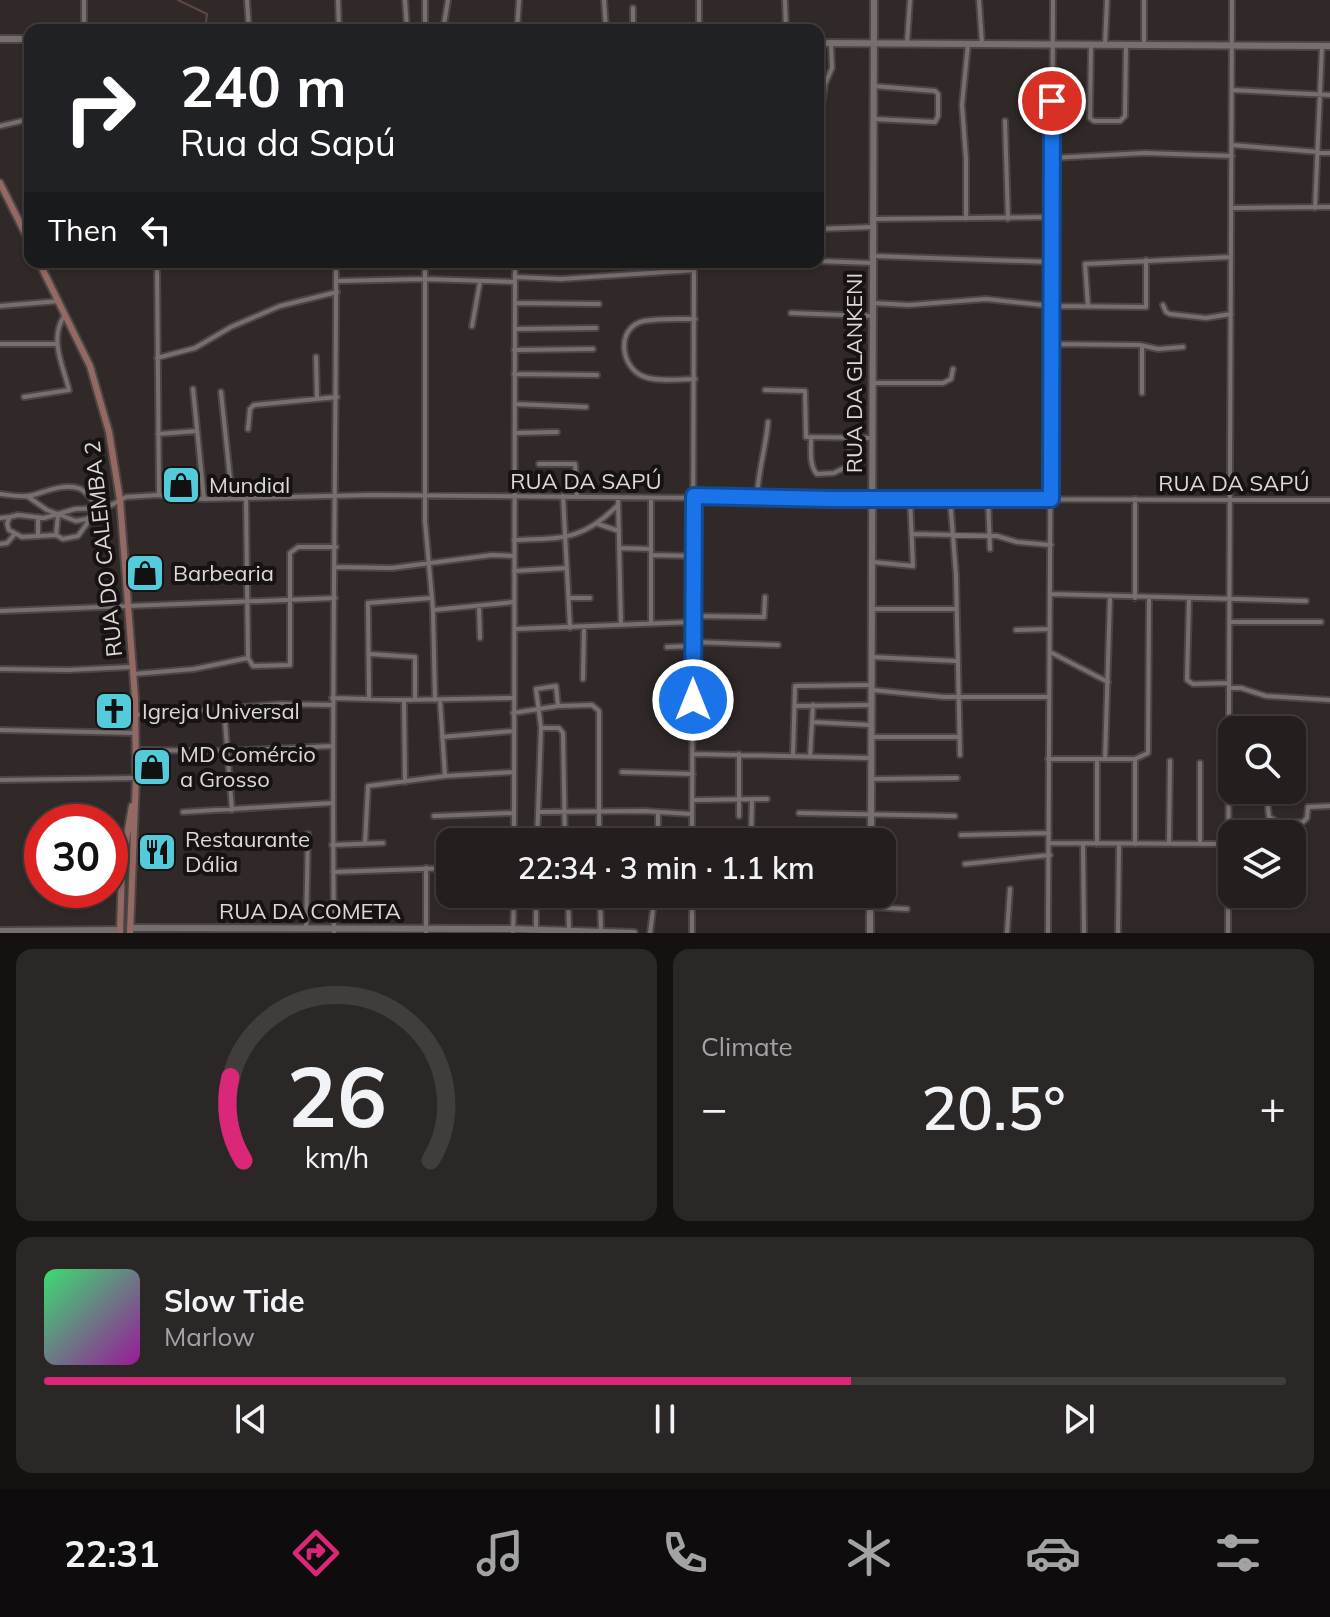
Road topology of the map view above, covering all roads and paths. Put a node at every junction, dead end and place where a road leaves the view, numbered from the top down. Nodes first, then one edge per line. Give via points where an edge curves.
1 (84, 0) edge
2 (247, 0) edge
3 (338, 0) edge
4 (405, 0) edge
5 (425, 0) edge
6 (448, 0) edge
7 (519, 0) edge
8 (604, 0) edge
9 (699, 0) edge
10 (785, 0) edge
11 (874, 0) edge
12 (910, 0) edge
13 (979, 0) edge
14 (1053, 0) edge
15 (1107, 0) edge
16 (1144, 0) edge
17 (1232, 0) edge
18 (633, 8) dead end
19 (84, 24) edge
20 (249, 24) edge
21 (339, 24) edge
22 (407, 24) edge
23 (425, 24) edge
24 (444, 24) edge
25 (517, 24) edge
26 (606, 24) edge
27 (633, 24) edge
28 (699, 24) edge
29 (786, 24) edge
30 (0, 39) edge
31 (24, 39) edge
32 (824, 43) edge
33 (831, 43) junction
34 (872, 43) junction
35 (907, 43) junction
36 (968, 44) junction
37 (982, 44) junction
38 (1052, 44) junction
39 (1091, 44) junction
40 (1105, 44) junction
41 (1126, 45) junction
42 (1144, 45) junction
43 (1232, 46) junction
44 (1326, 46) edge
45 (873, 86) junction
46 (1232, 90) junction
47 (824, 91) edge
48 (1321, 94) junction
49 (1330, 95) edge
50 (872, 119) junction
51 (24, 120) edge
52 (1005, 121) dead end
53 (0, 126) edge
54 (1232, 145) junction
55 (1317, 153) junction
56 (1330, 153) edge
57 (1232, 156) junction
58 (1052, 158) junction
59 (0, 183) edge
60 (1330, 207) edge
61 (1231, 208) junction
62 (1315, 208) junction
63 (1052, 217) junction
64 (966, 219) junction
65 (1008, 219) junction
66 (872, 223) junction
67 (824, 228) edge
68 (24, 231) edge
69 (1231, 257) junction
70 (872, 260) junction
71 (1146, 260) junction
72 (824, 261) edge
73 (1051, 262) junction
74 (42, 268) edge
75 (157, 268) edge
76 (336, 268) edge
77 (425, 268) edge
78 (515, 268) edge
79 (694, 270) joint
80 (425, 279) junction
81 (515, 280) junction
82 (336, 281) junction
83 (480, 282) junction
84 (337, 292) junction
85 (59, 301) junction
86 (515, 303) junction
87 (872, 303) junction
88 (599, 304) dead end
89 (1163, 305) dead end
90 (0, 306) edge
91 (1051, 306) junction
92 (1088, 306) junction
93 (791, 313) dead end
94 (65, 314) junction
95 (1231, 314) junction
96 (872, 316) junction
97 (695, 319) junction
98 (472, 326) dead end
99 (596, 328) dead end
100 (515, 329) junction
101 (0, 344) edge
102 (57, 344) junction
103 (1051, 344) junction
104 (1142, 347) junction
105 (1183, 347) dead end
106 (593, 349) dead end
107 (514, 350) junction
108 (316, 357) dead end
109 (157, 358) junction
110 (953, 369) dead end
111 (514, 374) junction
112 (597, 375) dead end
113 (695, 379) junction
114 (872, 383) junction
115 (193, 389) dead end
116 (765, 390) dead end
117 (221, 392) dead end
118 (1142, 393) dead end
119 (24, 397) dead end
120 (337, 397) junction
121 (317, 399) junction
122 (515, 404) junction
123 (586, 407) dead end
124 (768, 422) dead end
125 (248, 429) dead end
126 (197, 431) junction
127 (557, 432) dead end
128 (515, 433) junction
129 (158, 434) junction
130 (811, 437) junction
131 (850, 438) junction
132 (873, 438) junction
133 (539, 464) dead end
134 (0, 494) edge
135 (159, 495) junction
136 (336, 495) junction
137 (27, 496) junction
138 (425, 496) junction
139 (514, 496) junction
140 (563, 496) junction
141 (694, 496) junction
142 (232, 497) junction
143 (577, 497) junction
144 (618, 497) junction
145 (757, 497) junction
146 (246, 498) junction
147 (651, 498) junction
148 (910, 498) junction
149 (950, 498) junction
150 (204, 499) junction
151 (873, 499) junction
152 (988, 499) junction
153 (1051, 499) junction
154 (1135, 499) junction
155 (1230, 499) junction
156 (120, 500) junction
157 (1330, 500) edge
158 (91, 501) junction
159 (618, 506) junction
160 (105, 508) junction
161 (92, 511) junction
162 (58, 515) junction
163 (10, 517) junction
164 (38, 517) junction
165 (0, 518) edge
166 (598, 524) junction
167 (619, 531) junction
168 (913, 534) junction
169 (15, 535) junction
170 (56, 535) junction
171 (38, 536) junction
172 (953, 536) junction
173 (990, 536) junction
174 (565, 538) junction
175 (514, 540) junction
176 (0, 544) edge
177 (1051, 545) junction
178 (336, 547) junction
179 (619, 548) junction
180 (651, 549) junction
181 (990, 549) dead end
182 (651, 555) junction
183 (514, 556) junction
184 (693, 556) junction
185 (873, 562) junction
186 (428, 564) junction
187 (335, 567) junction
188 (567, 568) junction
189 (514, 571) junction
190 (1050, 594) junction
191 (765, 597) dead end
192 (1110, 597) junction
193 (335, 598) junction
194 (432, 598) junction
195 (570, 598) junction
196 (590, 598) dead end
197 (1135, 598) junction
198 (1149, 598) junction
199 (1189, 599) junction
200 (1230, 599) junction
201 (292, 601) junction
202 (1306, 601) dead end
203 (514, 602) junction
204 (247, 603) junction
205 (129, 605) junction
206 (479, 606) junction
207 (871, 609) junction
208 (956, 609) junction
209 (433, 610) junction
210 (0, 611) edge
211 (692, 619) junction
212 (1230, 622) junction
213 (1321, 622) dead end
214 (651, 624) junction
215 (621, 625) junction
216 (584, 627) junction
217 (570, 628) junction
218 (514, 629) junction
219 (1050, 629) junction
220 (1016, 630) dead end
221 (480, 638) dead end
222 (693, 644) junction
223 (778, 645) dead end
224 (667, 647) dead end
225 (1050, 652) junction
226 (370, 654) junction
227 (871, 657) junction
228 (248, 658) junction
229 (956, 661) junction
230 (0, 669) edge
231 (134, 670) junction
232 (583, 679) dead end
233 (1109, 683) junction
234 (1229, 685) junction
235 (871, 688) junction
236 (1049, 697) junction
237 (332, 698) junction
238 (369, 698) junction
239 (513, 698) junction
240 (959, 698) junction
241 (404, 700) junction
242 (415, 700) junction
243 (438, 700) junction
244 (1330, 700) edge
245 (332, 705) junction
246 (813, 705) junction
247 (871, 705) junction
248 (558, 706) junction
249 (795, 706) junction
250 (224, 709) junction
251 (540, 710) junction
252 (513, 713) junction
253 (136, 715) junction
254 (1229, 716) edge
255 (813, 722) junction
256 (870, 725) junction
257 (541, 728) junction
258 (0, 730) edge
259 (513, 731) junction
260 (136, 733) junction
261 (442, 737) junction
262 (871, 737) junction
263 (959, 737) junction
264 (333, 746) junction
265 (136, 750) junction
266 (227, 751) junction
267 (693, 754) junction
268 (739, 754) junction
269 (793, 755) junction
270 (960, 755) dead end
271 (810, 757) junction
272 (871, 758) junction
273 (1048, 759) junction
274 (1097, 759) junction
275 (1105, 759) junction
276 (1135, 759) junction
277 (1170, 761) dead end
278 (1200, 763) dead end
279 (514, 772) junction
280 (622, 772) dead end
281 (693, 774) junction
282 (445, 776) junction
283 (136, 778) junction
284 (957, 778) dead end
285 (871, 779) junction
286 (0, 780) edge
287 (405, 783) junction
288 (134, 798) junction
289 (738, 799) junction
290 (752, 799) junction
291 (767, 799) dead end
292 (693, 800) junction
293 (333, 803) junction
294 (1268, 804) edge
295 (1330, 806) edge
296 (232, 810) junction
297 (599, 811) junction
298 (183, 812) dead end
299 (539, 812) junction
300 (565, 812) junction
301 (658, 812) junction
302 (513, 813) junction
303 (799, 813) dead end
304 (691, 814) junction
305 (434, 816) dead end
306 (739, 816) dead end
307 (871, 816) junction
308 (955, 816) dead end
309 (128, 823) edge
310 (514, 828) edge
311 (538, 828) edge
312 (565, 828) edge
313 (599, 828) edge
314 (658, 828) edge
315 (692, 828) edge
316 (751, 828) edge
317 (871, 828) edge
318 (1049, 833) junction
319 (308, 834) dead end
320 (961, 835) dead end
321 (383, 843) dead end
322 (1050, 843) junction
323 (365, 844) junction
324 (1083, 844) junction
325 (1097, 844) junction
326 (1119, 844) junction
327 (1135, 844) junction
328 (1169, 844) junction
329 (1200, 844) junction
330 (1218, 844) edge
331 (332, 845) junction
332 (1050, 855) junction
333 (965, 864) dead end
334 (426, 868) junction
335 (436, 868) edge
336 (333, 872) junction
337 (128, 874) edge
338 (133, 874) junction
339 (1010, 889) dead end
340 (121, 908) edge
341 (514, 908) edge
342 (536, 908) edge
343 (568, 908) edge
344 (600, 908) edge
345 (653, 908) edge
346 (692, 908) edge
347 (870, 908) edge
348 (888, 908) edge
349 (1228, 908) edge
350 (907, 909) dead end
351 (306, 929) junction
352 (536, 930) junction
353 (0, 931) edge
354 (130, 931) edge
355 (247, 931) edge
356 (334, 931) edge
357 (513, 931) edge
358 (569, 931) junction
359 (120, 932) edge
360 (426, 932) edge
361 (601, 932) edge
362 (634, 933) edge
363 (650, 933) edge
364 (692, 933) edge
365 (870, 933) edge
366 (1007, 933) edge
367 (1048, 933) edge
368 (1084, 933) edge
369 (1118, 933) edge
370 (1228, 933) edge

1 - 19 street
2 - 20 street
3 - 21 street
4 - 22 street
5 - 23 street
6 - 24 street
7 - 25 street
8 - 26 street
9 - 28 street
10 - 29 street
11 - 34 street, RUA DA GLANKENI
12 - 35 street
13 - 37 street
14 - 38 street
15 - 40 street
16 - 42 street
17 - 43 street
18 - 27 street
30 - 31 street
32 - 33 street
33 - 34 street
33 - 47 street via 832,68
34 - 35 street
34 - 45 street, RUA DA GLANKENI
35 - 36 street
36 - 37 street
36 - 64 street via 962,105
37 - 38 street
38 - 39 street
38 - 58 street
39 - 40 street
39 - 41 street via 1094,121 1120,121 1125,116
40 - 41 street
41 - 42 street
42 - 43 street
43 - 44 street
43 - 46 street
44 - 48 street
45 - 50 street, RUA DA GLANKENI
45 - 50 street via 937,92 938,116 935,122
46 - 48 street
46 - 54 street
48 - 49 street
48 - 55 street
50 - 66 street, RUA DA GLANKENI
51 - 53 street
52 - 65 street
54 - 55 street
54 - 57 street
55 - 56 street
55 - 62 street
57 - 58 street
57 - 61 street
58 - 63 street
59 - 68 main road
60 - 62 street
61 - 62 street
61 - 69 street
63 - 65 street
63 - 73 street
64 - 65 street
64 - 66 street
66 - 67 street
66 - 70 street, RUA DA GLANKENI
69 - 71 street
69 - 95 street
70 - 72 street
70 - 73 street
70 - 87 street, RUA DA GLANKENI
71 - 92 street via 1084,264
71 - 92 street via 1146,307
73 - 91 street
74 - 85 main road, RUA DO CALEMBA 2
75 - 109 street
76 - 82 street
77 - 80 street
78 - 81 street
79 - 81 street
79 - 97 street
80 - 82 street
80 - 83 street
80 - 138 street
81 - 83 street
81 - 86 street
82 - 84 street
83 - 98 street
84 - 109 street via 280,306 195,348
84 - 120 street
85 - 90 street
85 - 94 main road, RUA DO CALEMBA 2
86 - 88 street
86 - 100 street
87 - 91 street via 986,299
87 - 96 street, RUA DA GLANKENI
89 - 95 street via 1170,314
91 - 92 street
91 - 103 street
93 - 96 street
94 - 102 street
94 - 156 main road, RUA DO CALEMBA 2 via 101,399
95 - 155 street
96 - 114 street, RUA DA GLANKENI
97 - 113 street
97 - 113 street via 642,321 630,330 623,352 627,363 645,377
99 - 100 street
100 - 107 street
101 - 102 street
102 - 119 street via 69,390
103 - 104 street
103 - 153 street
104 - 105 street
104 - 118 street
106 - 107 street
107 - 111 street
108 - 121 street
109 - 129 street
110 - 114 street via 951,379 943,383
111 - 112 street
111 - 122 street
113 - 141 street
114 - 132 street, RUA DA GLANKENI
115 - 126 street
116 - 130 street via 805,391 805,435
117 - 142 street
120 - 121 street
120 - 136 street
121 - 125 street via 254,405
122 - 123 street
122 - 128 street
124 - 145 street
126 - 129 street
126 - 150 street
127 - 128 street
128 - 139 street
129 - 135 street
130 - 131 street
130 - 131 street via 817,474 848,466
131 - 132 street
132 - 151 street, RUA DA GLANKENI
133 - 143 street via 575,464
134 - 137 street
135 - 150 street, RUA DA SAPÚ
135 - 156 street, RUA DA SAPÚ
136 - 138 street, RUA DA SAPÚ
136 - 146 street, RUA DA SAPÚ
136 - 178 street
137 - 158 street via 70,487 86,491
137 - 162 street
138 - 139 street, RUA DA SAPÚ
138 - 186 street
139 - 140 street, RUA DA SAPÚ
139 - 175 street
140 - 143 street, RUA DA SAPÚ
140 - 174 street
141 - 145 street, RUA DA SAPÚ
141 - 147 street, RUA DA SAPÚ
141 - 184 street
142 - 146 street, RUA DA SAPÚ
142 - 150 street, RUA DA SAPÚ
143 - 144 street, RUA DA SAPÚ
144 - 147 street, RUA DA SAPÚ
144 - 159 street
145 - 151 street, RUA DA SAPÚ
146 - 204 street
147 - 180 street
148 - 149 street, RUA DA SAPÚ
148 - 151 street, RUA DA SAPÚ
148 - 168 street
149 - 152 street, RUA DA SAPÚ
149 - 172 street
151 - 185 street, RUA DA GLANKENI
152 - 153 street, RUA DA SAPÚ
152 - 173 street
153 - 154 street, RUA DA SAPÚ
153 - 177 street
154 - 155 street, RUA DA SAPÚ
154 - 197 street
155 - 157 street, RUA DA SAPÚ
155 - 200 street
156 - 160 street, RUA DA SAPÚ
156 - 205 main road, RUA DO CALEMBA 2
158 - 160 street
158 - 161 street
159 - 166 street
159 - 167 street
160 - 161 street, RUA DA SAPÚ
161 - 162 street
161 - 162 street via 76,521
161 - 170 street via 78,536
162 - 164 street
162 - 170 street
163 - 164 street
163 - 165 street
163 - 169 street via 7,524
164 - 171 street
166 - 167 street
166 - 174 street
167 - 179 street
168 - 172 street
168 - 185 street via 913,566
169 - 171 street
169 - 176 street
170 - 171 street
172 - 173 street
172 - 208 street
173 - 177 street
173 - 181 street
174 - 175 street
174 - 188 street
175 - 183 street
177 - 190 street
178 - 187 street
178 - 201 street via 293,549
179 - 180 street
179 - 215 street
180 - 182 street
182 - 184 street
182 - 214 street
183 - 186 street
183 - 189 street
184 - 211 street
185 - 207 street, RUA DA GLANKENI
186 - 187 street
186 - 194 street
187 - 193 street
188 - 189 street
188 - 195 street
189 - 203 street
190 - 192 street
190 - 219 street
191 - 211 street via 764,617
192 - 197 street
192 - 233 street
193 - 201 street
193 - 237 street
194 - 209 street
194 - 226 street via 368,603
195 - 196 street
195 - 217 street
197 - 198 street
198 - 199 street
198 - 276 street via 1149,746 1146,756
199 - 200 street
199 - 234 street via 1187,680
200 - 202 street
200 - 212 street
201 - 204 street
201 - 228 street via 290,665 253,666
203 - 206 street
203 - 218 street
204 - 205 street
204 - 228 street
205 - 210 street
205 - 231 main road, RUA DO CALEMBA 2
206 - 209 street
206 - 221 street
207 - 208 street
207 - 227 street, RUA DA GLANKENI
208 - 229 street
209 - 243 street
211 - 214 street
211 - 222 street
212 - 213 street
212 - 234 street
214 - 215 street
215 - 216 street
216 - 217 street
216 - 232 street
217 - 218 street
218 - 239 street
219 - 220 street
219 - 225 street
222 - 223 street
222 - 224 street
222 - 267 street
225 - 233 street
225 - 236 street
226 - 238 street
226 - 242 street via 415,657
227 - 229 street
227 - 235 street, RUA DA GLANKENI
228 - 231 street via 194,669
229 - 240 street
230 - 231 street
231 - 253 main road, RUA DO CALEMBA 2
233 - 275 street
234 - 244 street via 1266,696
234 - 254 street
235 - 240 street
235 - 247 street, RUA DA GLANKENI
235 - 249 street via 796,685
236 - 240 street
236 - 273 street
237 - 238 street
237 - 245 street
238 - 241 street
239 - 243 street
239 - 252 street
240 - 263 street
241 - 242 street
241 - 287 street
242 - 243 street
243 - 261 street
245 - 250 street
245 - 264 street
246 - 247 street
246 - 249 street
246 - 255 street
247 - 256 street, RUA DA GLANKENI
248 - 251 street
248 - 251 street via 556,686 537,688
248 - 297 street via 592,705 599,711
249 - 269 street
250 - 253 street
250 - 266 street
251 - 252 street
251 - 257 street
252 - 259 street
253 - 260 main road, RUA DO CALEMBA 2
255 - 256 street
255 - 271 street
256 - 262 street, RUA DA GLANKENI
257 - 299 street
257 - 300 street via 563,733
258 - 260 street
259 - 261 street
259 - 279 street
260 - 265 main road, RUA DO CALEMBA 2
261 - 282 street
262 - 263 street
262 - 272 street, RUA DA GLANKENI
263 - 270 street
264 - 266 street
264 - 293 street
265 - 266 street
265 - 283 main road, RUA DO CALEMBA 2
266 - 296 street
267 - 268 street
267 - 281 street
268 - 269 street
268 - 289 street
269 - 271 street
271 - 272 street
272 - 285 street, RUA DA GLANKENI
273 - 274 street
273 - 318 street
274 - 275 street
274 - 325 street
275 - 276 street
276 - 327 street
277 - 328 street
278 - 329 street
279 - 282 street
279 - 302 street
280 - 281 street
281 - 292 street
282 - 287 street
283 - 286 street
283 - 288 main road, RUA DO CALEMBA 2
284 - 285 street
285 - 307 street, RUA DA GLANKENI
287 - 323 street via 368,786
288 - 309 main road, RUA DO CALEMBA 2
288 - 338 main road, RUA DO CALEMBA 2
289 - 290 street
289 - 292 street
289 - 306 street
290 - 291 street
290 - 316 street
292 - 304 street
293 - 296 street
293 - 331 street
294 - 295 street via 1269,817 1279,823 1303,822 1308,807
296 - 298 street
297 - 300 street
297 - 301 street
297 - 313 street
299 - 300 street
299 - 311 street
300 - 312 street
301 - 304 street
301 - 314 street
302 - 305 street
302 - 310 street
303 - 307 street
304 - 315 street
307 - 308 street
307 - 317 street, RUA DA GLANKENI
318 - 320 street
318 - 322 street
319 - 351 street
321 - 323 street
322 - 324 street
322 - 332 street
323 - 331 street
324 - 325 street
324 - 368 street
325 - 326 street
326 - 327 street
326 - 369 street
327 - 328 street
328 - 329 street
329 - 330 street
331 - 336 street
332 - 333 street
332 - 367 street
334 - 335 street
334 - 336 street
334 - 360 street
336 - 356 street
337 - 338 main road
338 - 354 main road, RUA DO CALEMBA 2
339 - 366 street
340 - 359 main road, RUA DO CALEMBA 2
341 - 357 street
342 - 352 street
343 - 358 street
344 - 361 street
345 - 363 street
346 - 364 street
347 - 365 street
348 - 350 street
349 - 370 street
351 - 355 street, RUA DA COMETA
351 - 356 street, RUA DA COMETA
352 - 357 street, RUA DA COMETA
352 - 358 street, RUA DA COMETA
353 - 359 street
354 - 355 street, RUA DA COMETA
356 - 360 street, RUA DA COMETA
357 - 360 street, RUA DA COMETA
358 - 361 street, RUA DA COMETA
361 - 362 street, RUA DA COMETA

